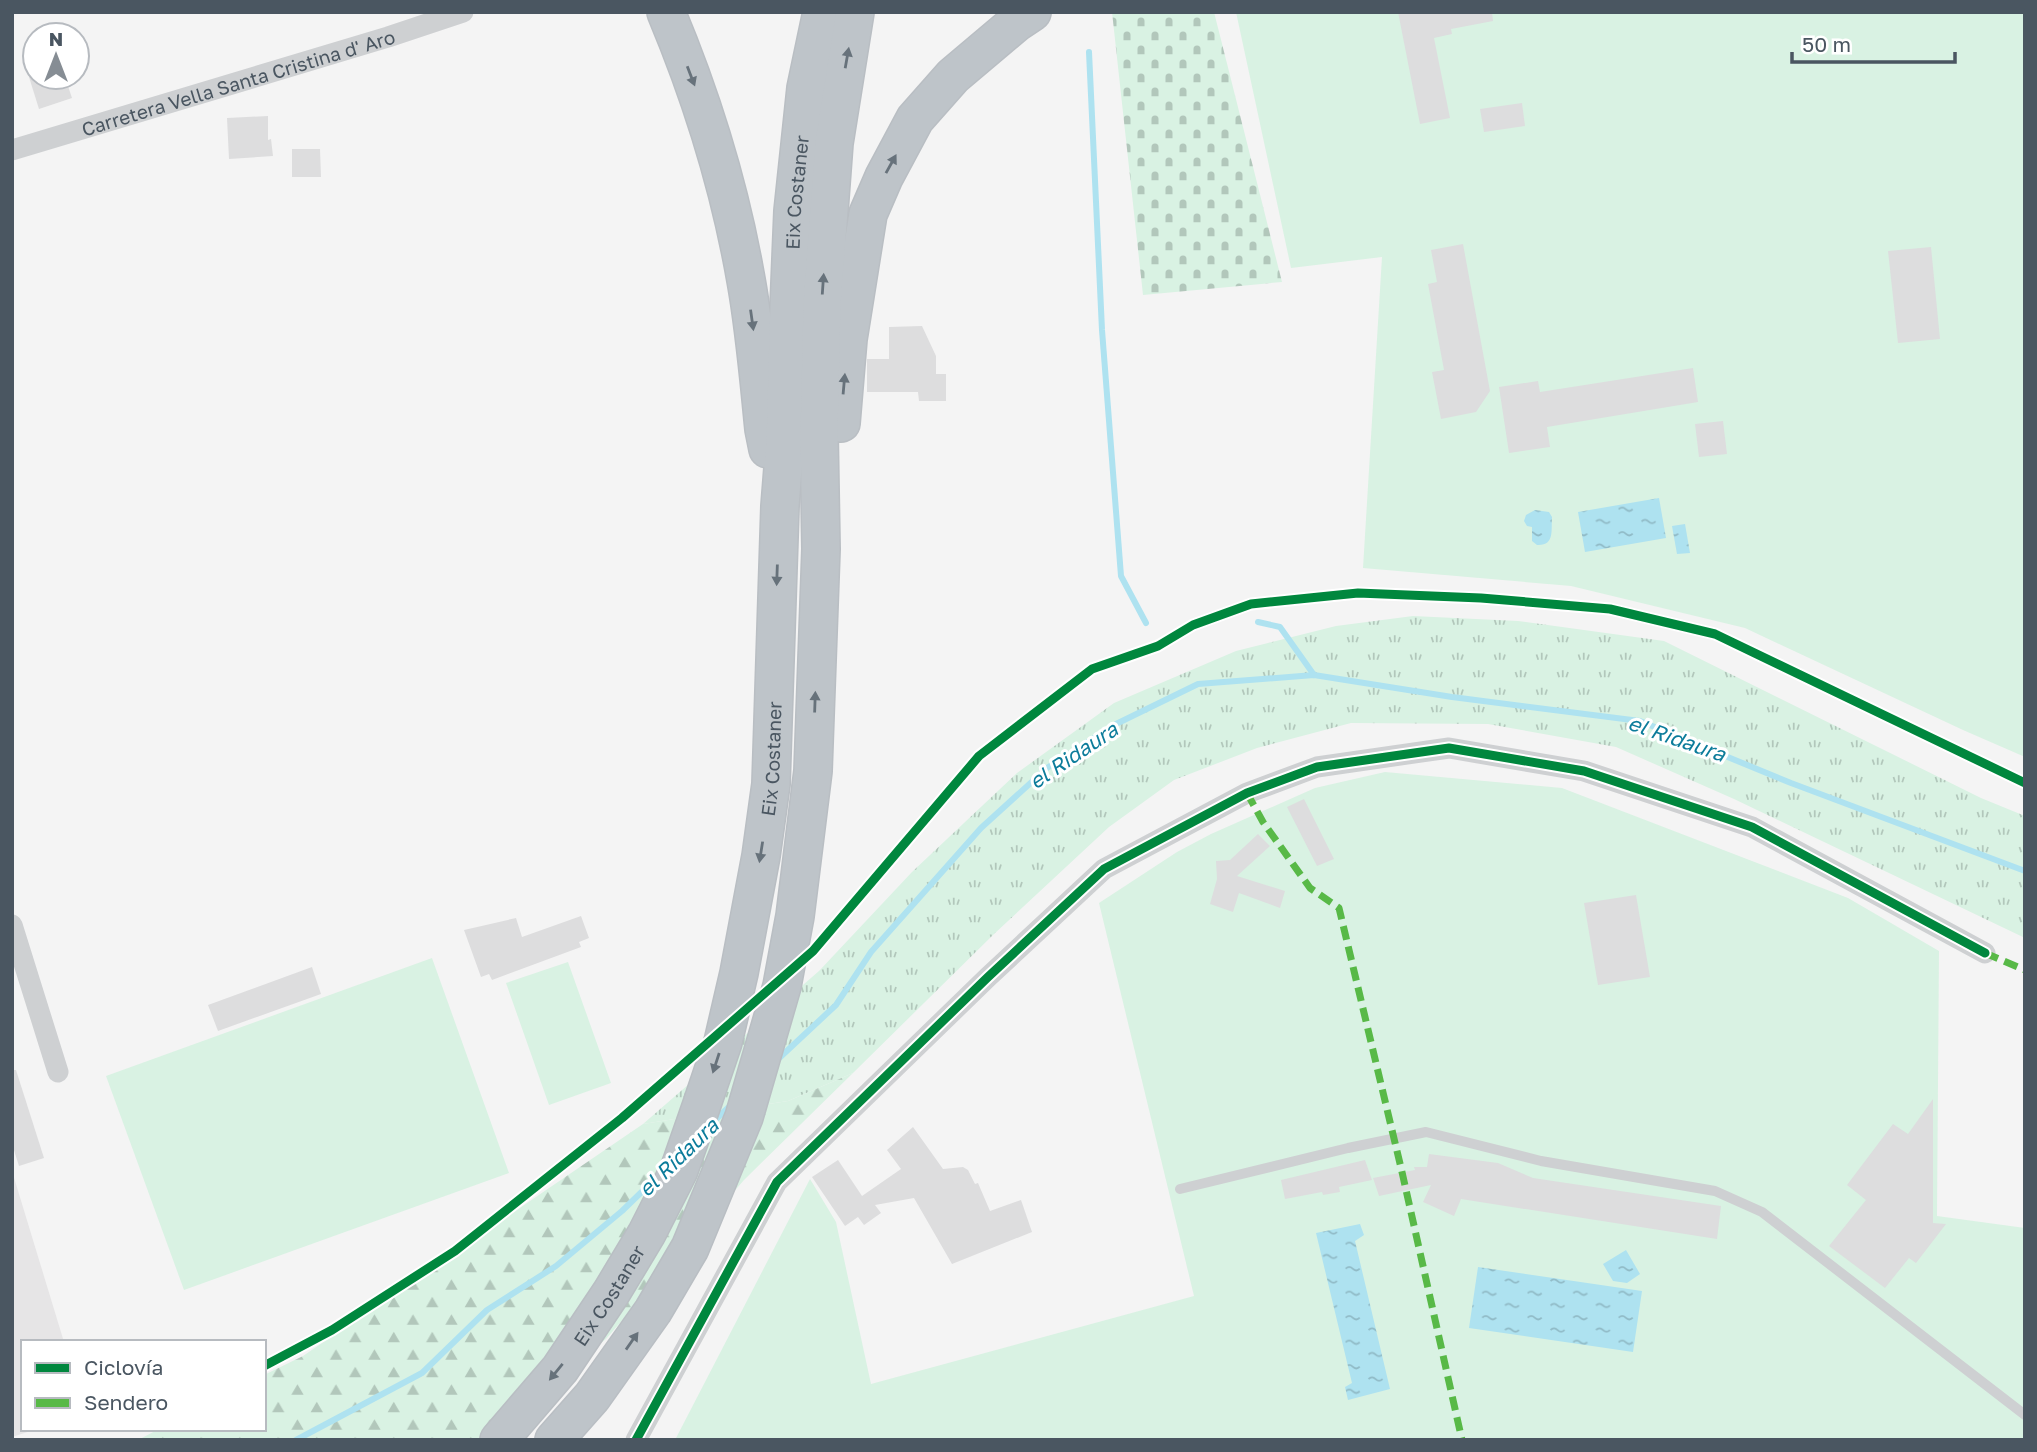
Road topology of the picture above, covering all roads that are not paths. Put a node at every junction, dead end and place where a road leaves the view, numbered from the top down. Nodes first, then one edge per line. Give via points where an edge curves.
1 (463, 12) edge
2 (666, 12) edge
3 (822, 12) edge
4 (856, 12) edge
5 (1032, 12) edge
6 (12, 150) edge
7 (779, 506) junction
8 (821, 549) junction
9 (12, 925) edge
10 (1985, 953) dead end
11 (58, 1072) dead end
12 (1180, 1189) dead end
13 (2025, 1415) edge
14 (499, 1440) edge
15 (554, 1440) edge
16 (636, 1440) edge

1 - 6 street, Carretera Vella Santa Cristina d' Aro
2 -> 7 highway via 713,140 738,239
3 - 7 highway, Eix Costaner via 806,88 794,198
8 -> 4 highway, Eix Costaner via 822,305 834,143
8 -> 5 highway via 868,214 915,120 953,76
7 -> 14 highway, Eix Costaner via 771,784 723,1042 679,1170 647,1233 560,1369
15 -> 8 highway, Eix Costaner via 592,1397 653,1311 690,1248 744,1117 792,935 813,771
9 - 11 street
10 - 16 street via 1752,827 1584,771 1449,748 1317,767 1247,793 1104,869 777,1182
12 - 13 lane via 1426,1132 1541,1161 1715,1191 1762,1212

